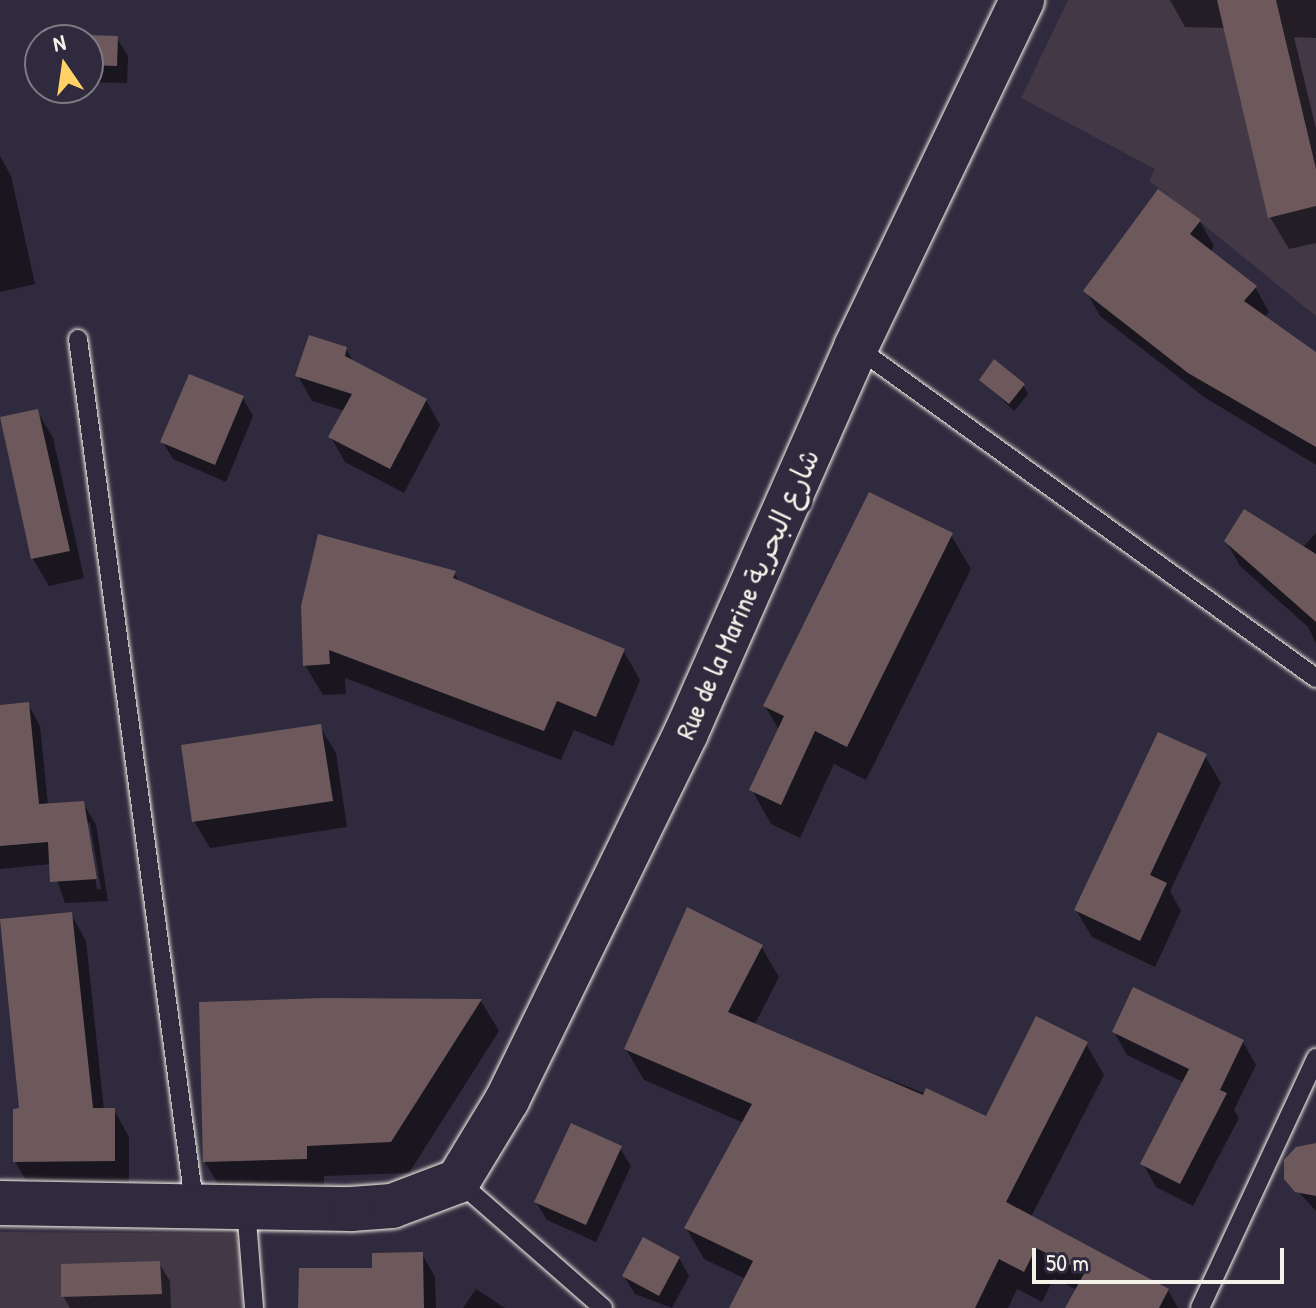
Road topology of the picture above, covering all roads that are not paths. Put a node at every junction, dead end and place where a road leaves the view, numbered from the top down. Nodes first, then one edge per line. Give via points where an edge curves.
1 (1022, 0) edge
2 (78, 339) dead end
3 (856, 347) junction
4 (1316, 678) edge
5 (1316, 1058) edge
6 (458, 1181) junction
7 (194, 1202) junction
8 (0, 1203) edge
9 (246, 1205) junction
10 (254, 1308) edge
11 (603, 1308) edge
12 (1200, 1308) edge

1 - 3 street, Rue de la Marine شارع البحرية
2 - 7 lane
3 - 4 lane
3 - 6 street, Rue de la Marine شارع البحرية via 686,733 507,1100
5 - 12 lane
6 - 9 street via 392,1206
6 - 11 lane
7 - 8 street
7 - 9 street
9 - 10 lane

